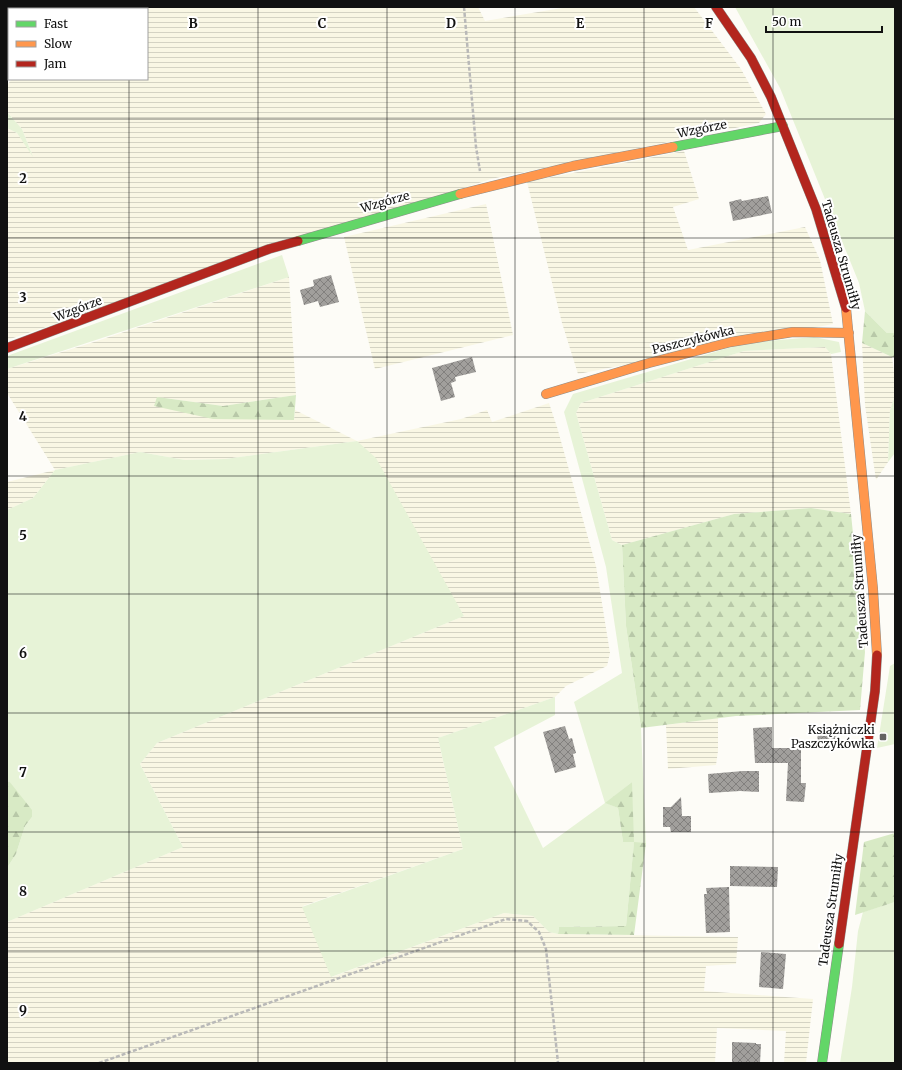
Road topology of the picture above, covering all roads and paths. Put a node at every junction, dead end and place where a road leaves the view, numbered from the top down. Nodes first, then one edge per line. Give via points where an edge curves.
1 (464, 7) edge
2 (716, 7) edge
3 (783, 126) junction
4 (482, 188) junction
5 (849, 332) junction
6 (7, 348) edge
7 (546, 394) dead end
8 (99, 1063) edge
9 (558, 1063) edge
10 (822, 1063) edge

1 - 4 path
2 - 3 street, Tadeusza Strumiłły via 751,58
3 - 4 street, Wzgórze via 573,166
3 - 5 street, Tadeusza Strumiłły via 816,209 846,308
4 - 6 street, Wzgórze via 269,249
5 - 7 street, Paszczykówka via 793,332 731,342
5 - 10 street, Tadeusza Strumiłły via 877,653 874,691
8 - 9 path via 506,919 526,921 539,932 546,949

